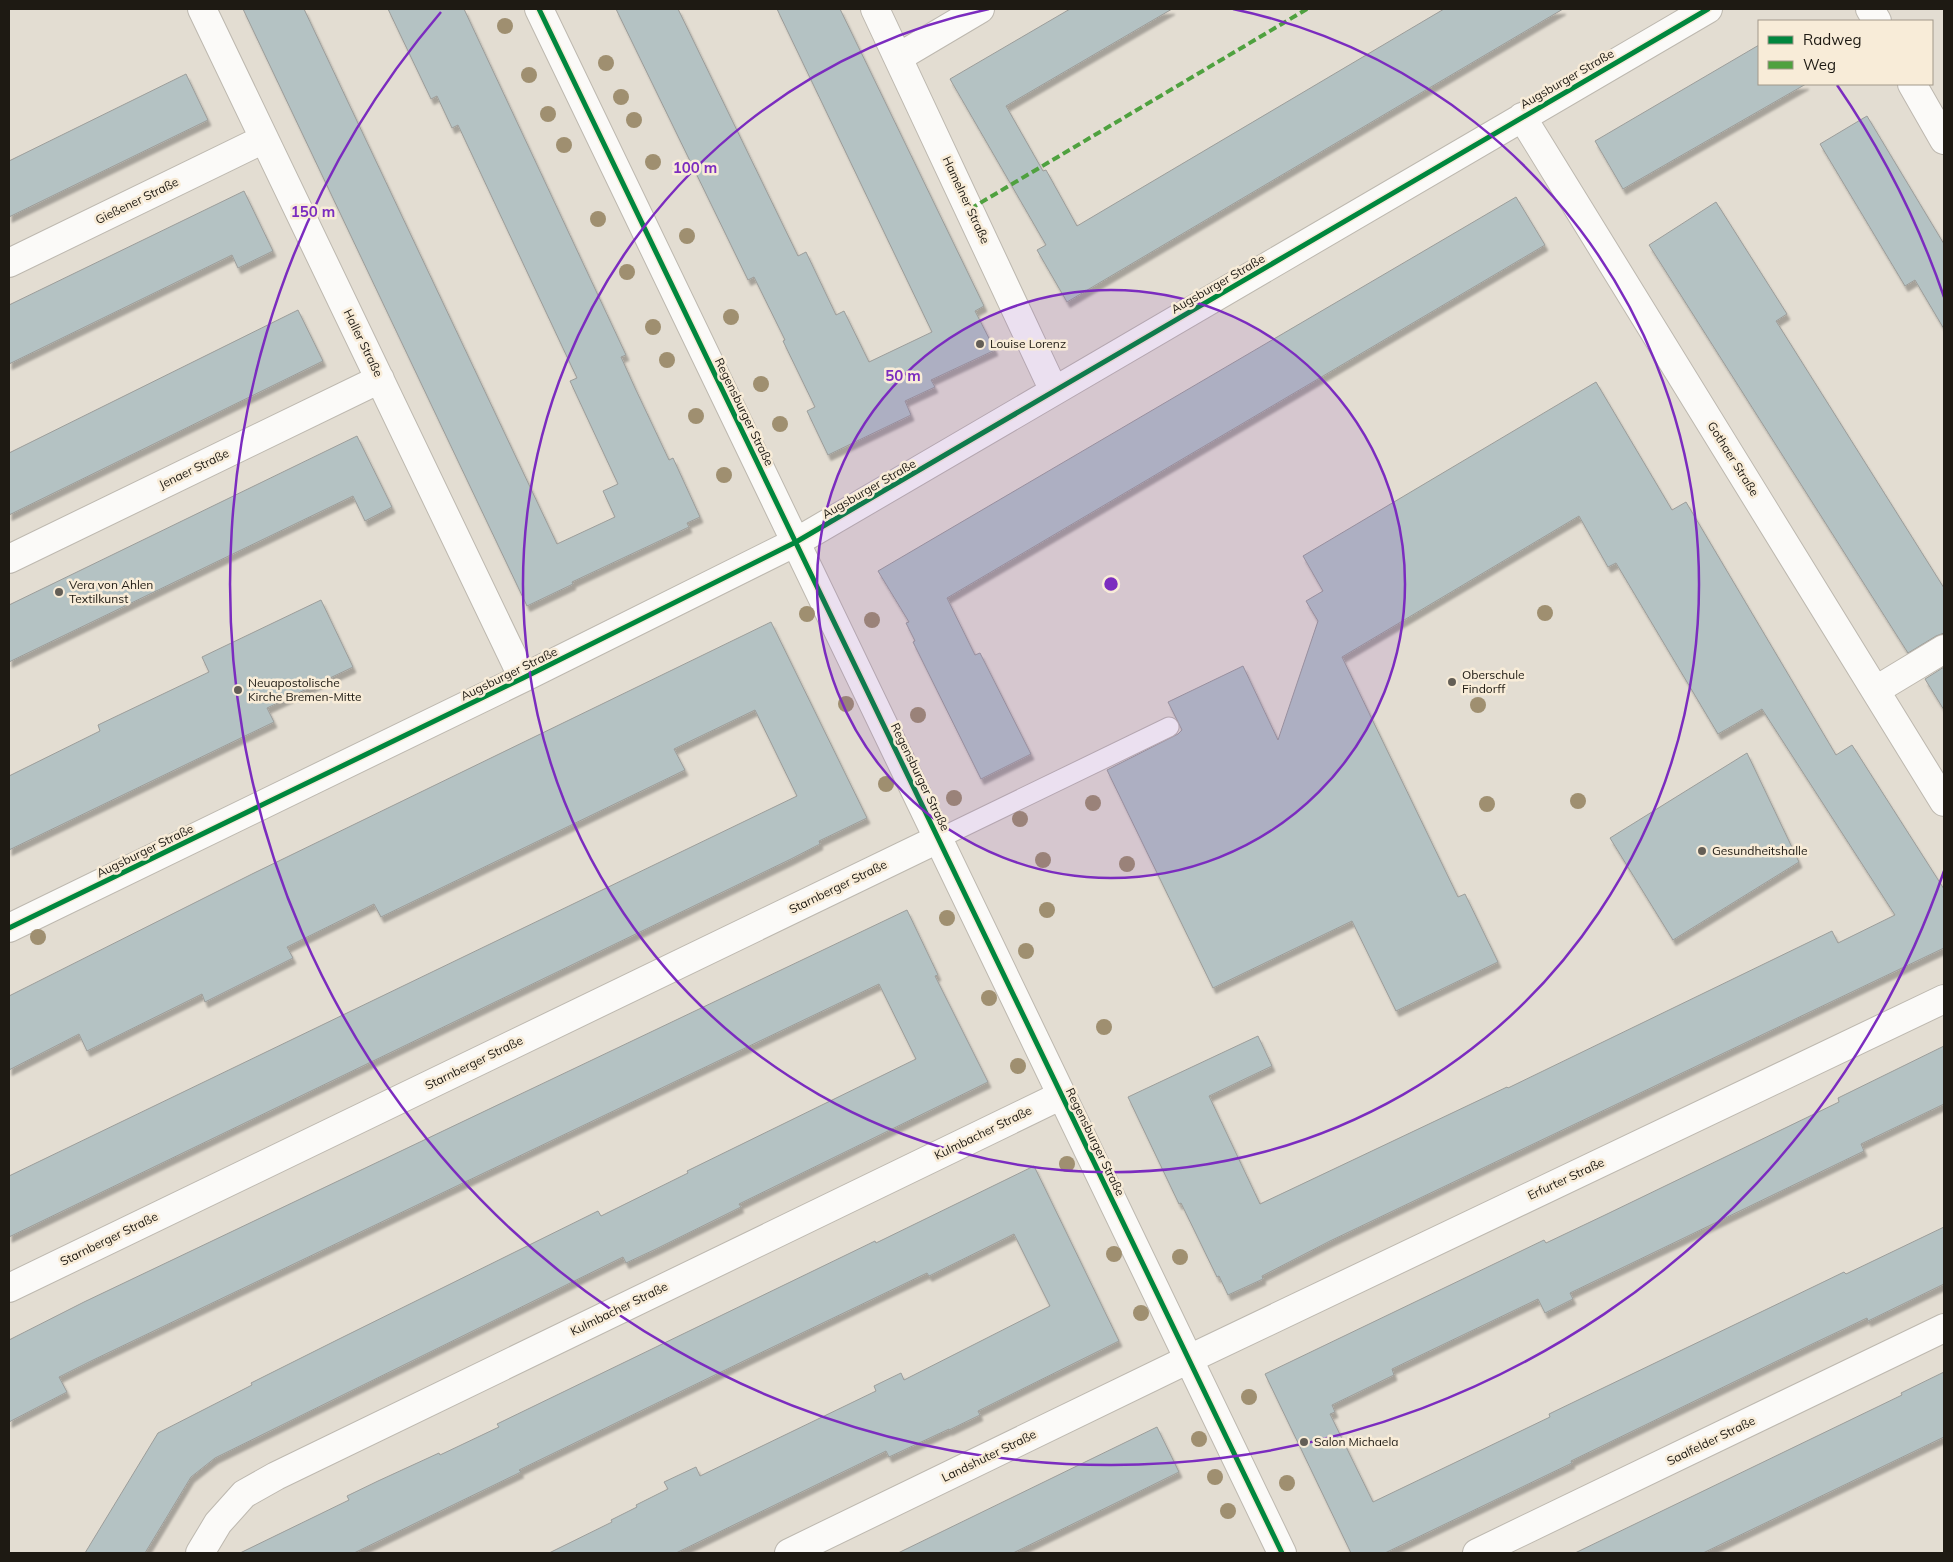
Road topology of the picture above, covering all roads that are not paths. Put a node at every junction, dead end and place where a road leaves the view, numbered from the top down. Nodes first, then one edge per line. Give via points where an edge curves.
1 (202, 9) edge
2 (539, 9) edge
3 (875, 9) edge
4 (980, 9) edge
5 (1708, 9) edge
6 (1870, 9) edge
7 (1876, 20) edge
8 (898, 57) junction
9 (1913, 85) edge
10 (1522, 117) junction
11 (264, 139) junction
12 (1944, 140) edge
13 (9, 263) edge
14 (380, 379) junction
15 (1054, 391) junction
16 (796, 542) junction
17 (9, 559) edge
18 (1944, 649) edge
19 (523, 678) junction
20 (1876, 690) junction
21 (1169, 727) dead end
22 (1944, 802) edge
23 (938, 839) junction
24 (9, 928) edge
25 (1944, 1000) edge
26 (1062, 1095) junction
27 (9, 1288) edge
28 (1944, 1328) edge
29 (1189, 1359) junction
30 (200, 1553) edge
31 (789, 1553) edge
32 (1282, 1553) edge
33 (1477, 1553) edge

1 - 11 street, Haller Straße
2 - 16 street, Regensburger Straße
3 - 8 street, Hamelner Straße
4 - 8 street
5 - 10 street, Augsburger Straße
6 - 7 street
8 - 15 street, Hamelner Straße
9 - 12 street
10 - 15 street, Augsburger Straße
10 - 20 street, Gothaer Straße
11 - 13 street, Gießener Straße
11 - 14 street, Haller Straße
14 - 17 street, Jenaer Straße
14 - 19 street, Haller Straße
15 - 16 street, Augsburger Straße
16 - 19 street, Augsburger Straße
16 - 23 street, Regensburger Straße
18 - 20 street
19 - 24 street, Augsburger Straße
20 - 22 street, Gothaer Straße
21 - 23 lane
23 - 26 street, Regensburger Straße
23 - 27 street, Starnberger Straße
25 - 29 street, Erfurter Straße
26 - 29 street, Regensburger Straße
26 - 30 street, Kulmbacher Straße via 276,1476 244,1494 218,1523
28 - 33 street, Saalfelder Straße
29 - 31 street, Landshuter Straße
29 - 32 street, Regensburger Straße

